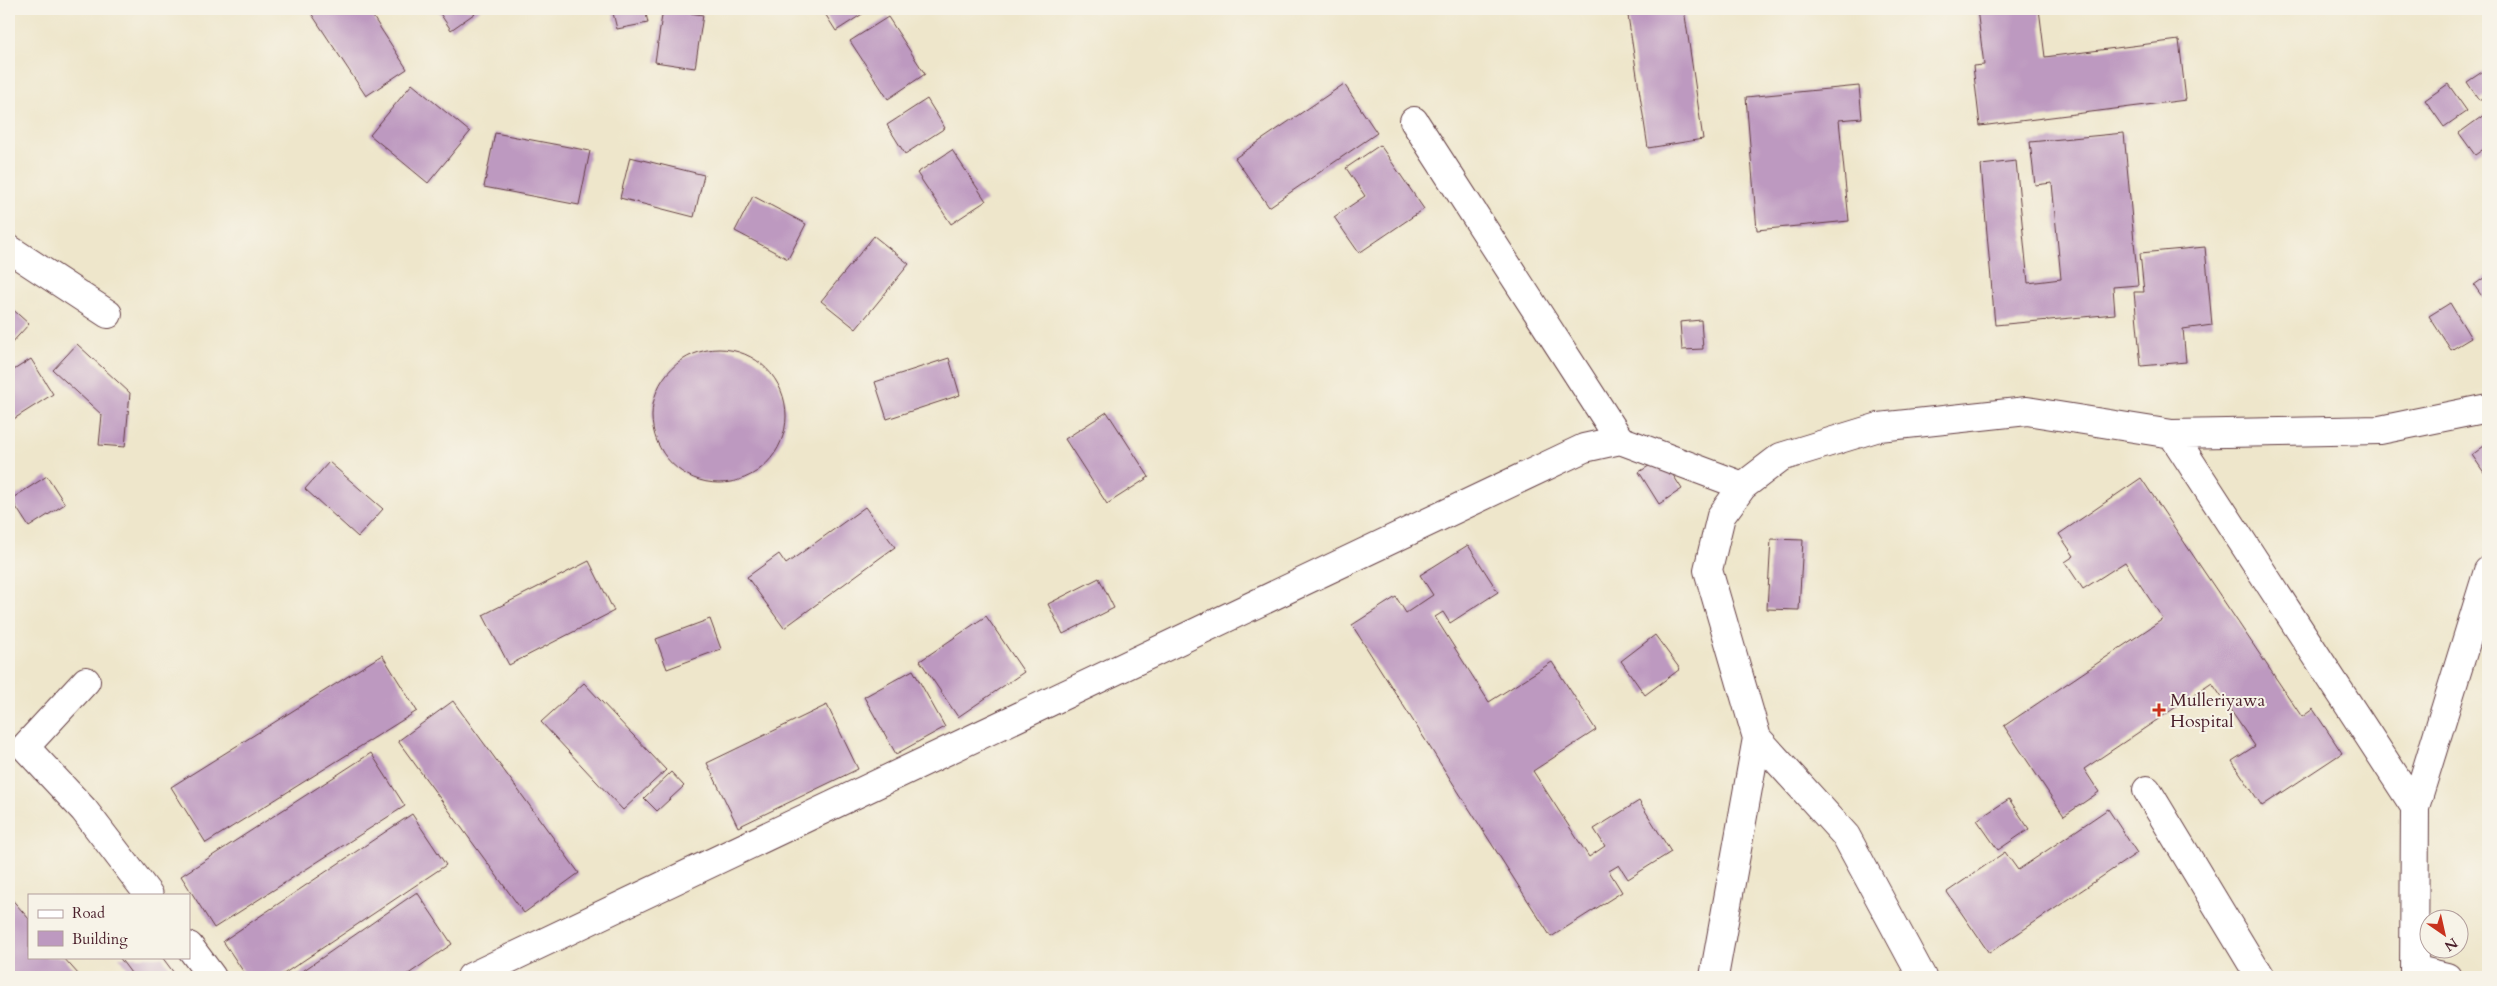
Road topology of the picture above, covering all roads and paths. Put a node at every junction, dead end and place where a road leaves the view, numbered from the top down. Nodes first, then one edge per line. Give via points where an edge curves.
1 (1414, 121) dead end
2 (9, 248) edge
3 (108, 314) dead end
4 (2488, 408) edge
5 (2172, 434) junction
6 (1620, 440) junction
7 (1743, 486) junction
8 (2488, 570) edge
9 (86, 681) dead end
10 (1757, 738) junction
11 (2147, 790) dead end
12 (2415, 807) junction
13 (148, 894) edge
14 (190, 947) edge
15 (2414, 973) edge
16 (212, 977) edge
17 (471, 977) edge
18 (1714, 977) edge
19 (1922, 977) edge
20 (2260, 977) edge
21 (2446, 977) edge

1 - 6 street
2 - 3 street
4 - 5 street via 2380,430
5 - 7 street via 2027,411 1880,427 1781,457
5 - 12 street
6 - 7 street
6 - 17 street via 1584,448
7 - 10 street via 1721,516 1708,570
8 - 12 street
9 - 13 street via 25,746 84,810
10 - 18 street
10 - 19 street via 1846,836
11 - 20 street
12 - 15 street
14 - 16 street
15 - 21 street

